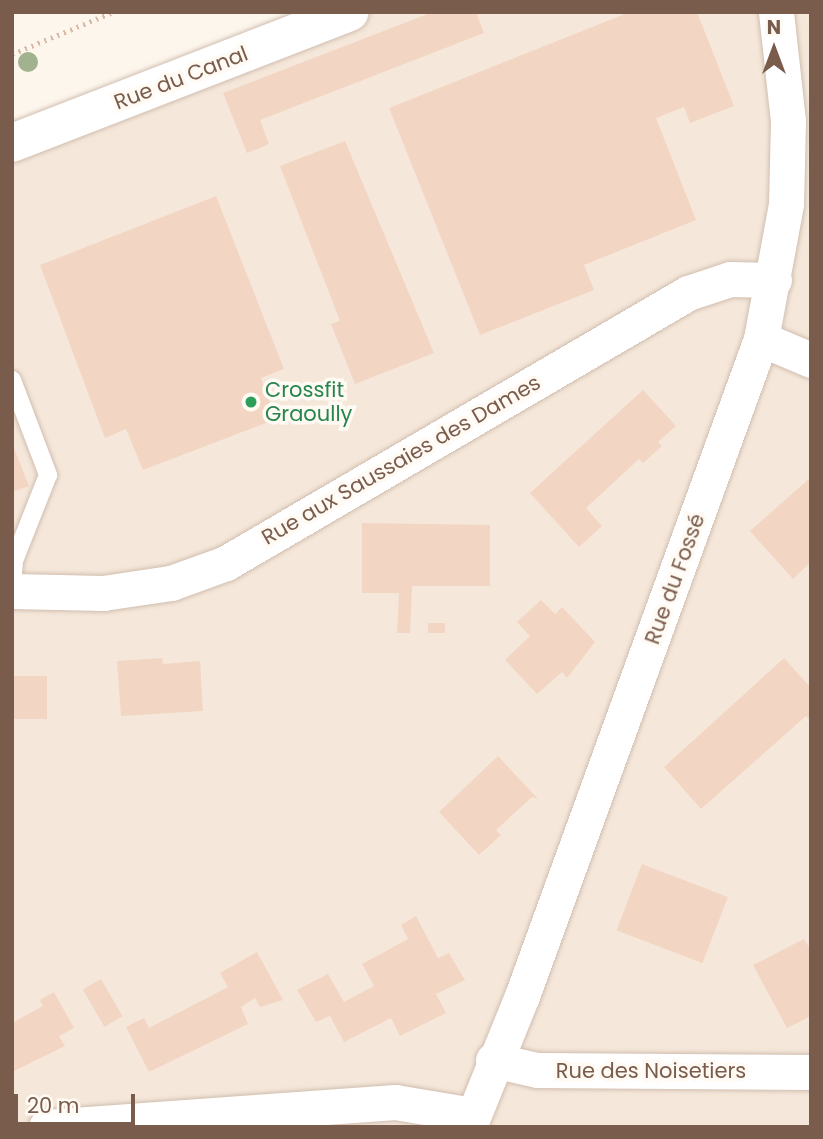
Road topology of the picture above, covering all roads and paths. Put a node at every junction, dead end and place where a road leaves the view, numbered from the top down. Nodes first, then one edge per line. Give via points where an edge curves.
1 (113, 12) edge
2 (349, 12) edge
3 (776, 12) edge
4 (12, 54) edge
5 (799, 120) edge
6 (12, 143) edge
7 (775, 280) junction
8 (761, 340) junction
9 (811, 360) edge
10 (12, 380) edge
11 (12, 586) edge
12 (12, 591) edge
13 (493, 1060) junction
14 (811, 1072) edge
15 (471, 1121) edge
16 (46, 1127) edge

1 - 4 path
2 - 6 street, Rue du Canal
3 - 5 street, Rue du Fossé
5 - 7 street, Rue du Fossé
7 - 8 street, Rue du Fossé
7 - 12 street, Rue aux Saussaies des Dames via 730,279 688,293 226,563 171,583 103,593
8 - 9 street
8 - 13 street, Rue du Fossé via 522,996
10 - 11 lane via 48,475 14,561
13 - 14 street, Rue des Noisetiers via 537,1070
13 - 15 street, Rue du Fossé
15 - 16 street via 394,1102

